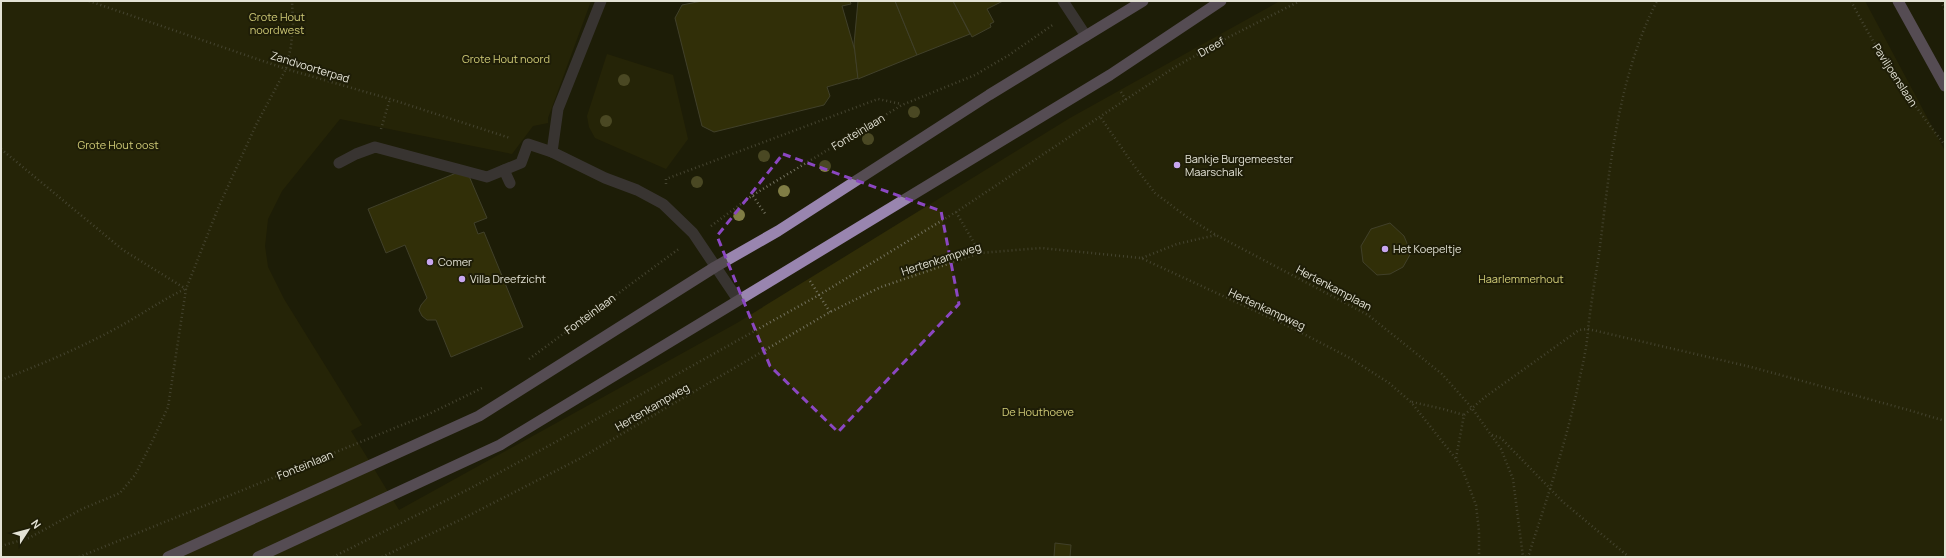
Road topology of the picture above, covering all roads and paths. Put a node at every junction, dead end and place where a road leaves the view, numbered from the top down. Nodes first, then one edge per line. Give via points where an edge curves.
1 (89, 1) edge
2 (292, 1) edge
3 (601, 1) edge
4 (1063, 1) edge
5 (1143, 1) edge
6 (1221, 1) edge
7 (1300, 1) edge
8 (1657, 1) edge
9 (1851, 1) edge
10 (1898, 1) edge
11 (1941, 1) edge
12 (1945, 10) edge
13 (1071, 13) junction
14 (1086, 36) junction
15 (286, 69) junction
16 (1945, 86) edge
17 (390, 99) junction
18 (902, 105) junction
19 (1101, 118) junction
20 (528, 144) junction
21 (1945, 145) edge
22 (376, 147) junction
23 (1, 149) edge
24 (552, 152) junction
25 (339, 163) dead end
26 (504, 170) junction
27 (510, 183) dead end
28 (662, 204) junction
29 (956, 212) junction
30 (1216, 235) junction
31 (696, 237) junction
32 (980, 253) junction
33 (1141, 258) junction
34 (716, 267) junction
35 (186, 289) junction
36 (819, 295) junction
37 (738, 300) junction
38 (830, 312) junction
39 (1588, 329) junction
40 (525, 361) dead end
41 (1, 380) edge
42 (486, 387) dead end
43 (1411, 402) junction
44 (1472, 408) junction
45 (1464, 415) junction
46 (1945, 421) edge
47 (1492, 435) junction
48 (1456, 459) junction
49 (1551, 488) junction
50 (1, 546) edge
51 (78, 557) edge
52 (168, 557) edge
53 (258, 557) edge
54 (333, 557) edge
55 (382, 557) edge
56 (1478, 557) edge
57 (1523, 557) edge
58 (1526, 557) edge
59 (1629, 557) edge

1 - 15 path, Zandvoorterpad
2 - 15 path via 293,24
3 - 24 street via 558,109
4 - 13 street
5 - 14 main road
6 - 37 main road via 1110,75
7 - 19 path, Dreef via 1175,67
8 - 39 path via 1646,24 1622,100
9 - 21 path, Paviljoenslaan via 1879,54 1906,95
10 - 16 main road
11 - 12 path
13 - 14 street
13 - 18 path, Fonteinlaan via 975,75
14 - 34 main road via 989,95 778,231
15 - 17 path, Zandvoorterpad
15 - 35 path via 256,125 219,206
17 - 20 path, Zandvoorterpad
17 - 22 path
18 - 28 path via 878,99 666,179
18 - 31 path, Fonteinlaan via 753,195
19 - 29 path
19 - 30 path, Hertenkamplaan via 1155,193
20 - 24 street
20 - 26 street via 522,163
22 - 25 street
22 - 26 street via 487,177
23 - 35 path via 123,250
24 - 28 street
26 - 27 street
28 - 31 street
29 - 32 path
29 - 36 path
30 - 33 path via 1177,244
30 - 44 path, Hertenkamplaan via 1368,315 1442,374
31 - 34 street
31 - 40 path, Fonteinlaan
32 - 33 path, Hertenkampweg via 1041,248
32 - 38 path, Hertenkampweg via 881,287
33 - 43 path, Hertenkampweg via 1344,355 1389,383
34 - 37 street
34 - 52 main road via 479,416
35 - 41 path via 123,324
35 - 50 path via 168,407 135,475 120,492 29,538
36 - 38 path
36 - 54 path via 471,488
37 - 53 main road via 500,445
38 - 55 path, Hertenkampweg via 579,459
39 - 44 path via 1579,330
39 - 46 path via 1751,367
39 - 49 path via 1572,416
42 - 51 path, Fonteinlaan via 429,414
43 - 45 path
43 - 48 path, Hertenkampweg
44 - 45 path
44 - 47 path, Hertenkamplaan
45 - 48 path
47 - 49 path via 1501,438
47 - 57 path, Hertenkamplaan via 1501,449 1513,479
48 - 56 path, Hertenkampweg via 1476,506 1479,530
49 - 58 path
49 - 59 path via 1563,502

